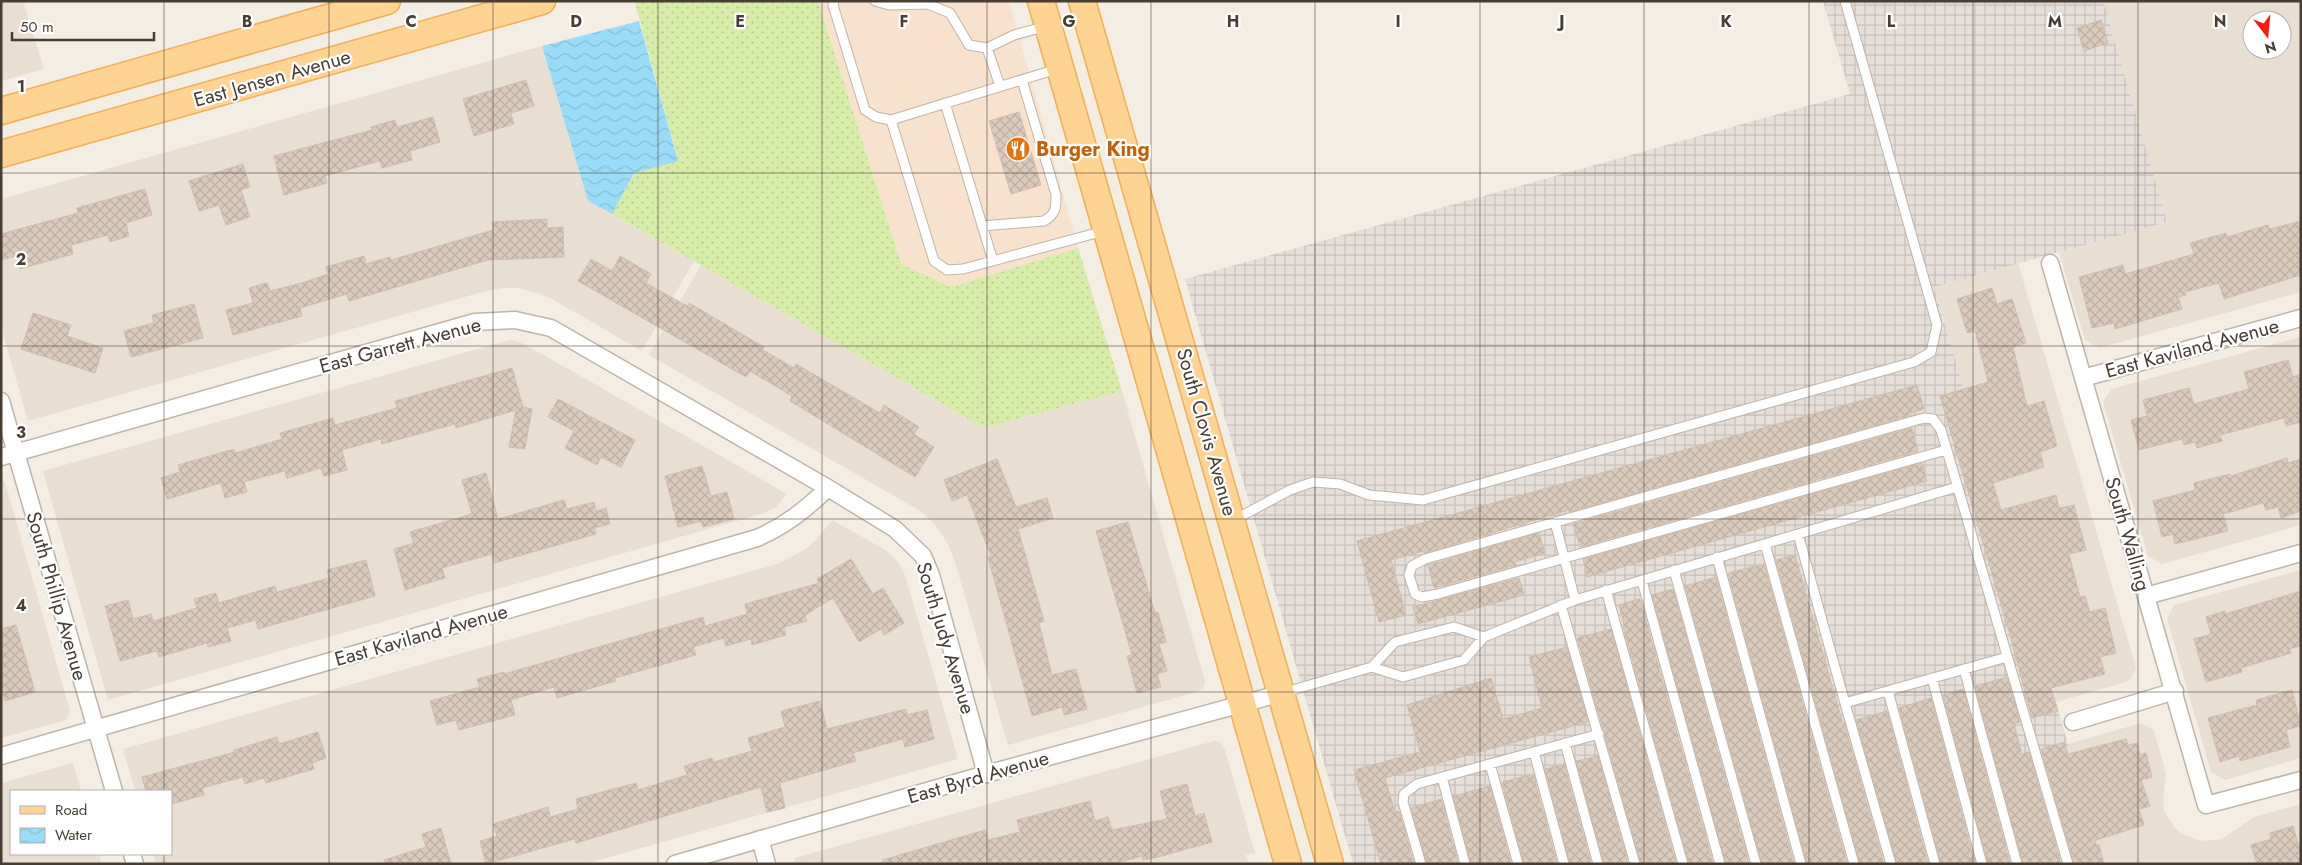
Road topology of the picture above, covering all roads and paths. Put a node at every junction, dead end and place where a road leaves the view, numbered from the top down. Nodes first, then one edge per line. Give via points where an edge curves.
1 (388, 1) edge
2 (542, 1) edge
3 (834, 1) edge
4 (875, 1) edge
5 (1041, 1) edge
6 (1082, 1) edge
7 (1845, 1) edge
8 (1048, 26) junction
9 (987, 48) junction
10 (1060, 68) junction
11 (1022, 80) junction
12 (1000, 86) junction
13 (945, 103) junction
14 (1, 111) edge
15 (891, 120) junction
16 (1, 154) edge
17 (982, 226) junction
18 (1107, 231) junction
19 (993, 262) junction
20 (2050, 263) dead end
21 (2301, 318) edge
22 (2083, 378) junction
23 (1, 401) edge
24 (1946, 450) junction
25 (8, 455) edge
26 (1957, 487) junction
27 (828, 488) junction
28 (1232, 520) junction
29 (1555, 522) junction
30 (1798, 534) junction
31 (1765, 544) junction
32 (2301, 553) edge
33 (1717, 557) junction
34 (1564, 558) junction
35 (1674, 570) junction
36 (1642, 581) junction
37 (1606, 590) junction
38 (2146, 596) junction
39 (1575, 600) junction
40 (1561, 605) junction
41 (1484, 637) junction
42 (2007, 657) junction
43 (1372, 667) junction
44 (1964, 669) junction
45 (1932, 678) junction
46 (1888, 691) junction
47 (2175, 691) junction
48 (1282, 693) junction
49 (1242, 702) junction
50 (1845, 703) junction
51 (2073, 722) dead end
52 (95, 730) junction
53 (1599, 734) junction
54 (1565, 743) junction
55 (1534, 752) junction
56 (1, 756) edge
57 (1490, 764) junction
58 (986, 774) junction
59 (1442, 778) junction
60 (2301, 780) edge
61 (114, 790) edge
62 (760, 839) junction
63 (675, 864) edge
64 (767, 864) edge
65 (1288, 864) edge
66 (1330, 864) edge
67 (1421, 864) edge
68 (1465, 864) edge
69 (1518, 864) edge
70 (1564, 864) edge
71 (1598, 864) edge
72 (1635, 864) edge
73 (1683, 864) edge
74 (1720, 864) edge
75 (1756, 864) edge
76 (1801, 864) edge
77 (1854, 864) edge
78 (1891, 864) edge
79 (1936, 864) edge
80 (1982, 864) edge
81 (2017, 864) edge
82 (2068, 864) edge

1 - 14 main road
2 - 16 main road, East Jensen Avenue
3 - 15 lane via 865,110 876,117
4 - 9 lane via 889,5 928,4 950,13 969,45
5 - 8 main road, South Clovis Avenue
6 - 28 main road, South Clovis Avenue
7 - 28 lane via 1932,307 1936,330 1931,352 1914,362 1423,500 1369,495 1340,484 1313,482 1290,490
8 - 9 lane via 1014,35
8 - 10 main road, South Clovis Avenue
9 - 12 lane
10 - 11 lane
10 - 18 main road, South Clovis Avenue
11 - 12 lane
11 - 17 lane via 1056,195 1056,208 1044,221
12 - 13 lane
13 - 15 lane
13 - 17 lane
15 - 19 lane via 934,261 946,270
17 - 19 lane
18 - 19 lane
18 - 49 main road, South Clovis Avenue
20 - 22 street, South Walling
21 - 22 street, East Kaviland Avenue
22 - 38 street, South Walling
23 - 25 street, South Phillip Avenue
24 - 26 lane
24 - 29 lane via 1938,425 1933,419 1924,418
24 - 34 lane
25 - 27 street, East Garrett Avenue via 475,322 515,320 551,328
25 - 52 street, South Phillip Avenue
26 - 30 lane
26 - 42 lane
27 - 52 street, East Kaviland Avenue via 778,529 757,538
27 - 58 street, South Judy Avenue via 895,529 923,556
28 - 48 main road, South Clovis Avenue
29 - 34 lane
29 - 34 lane via 1425,559 1412,566 1409,575 1415,594 1422,597
30 - 31 lane
30 - 50 lane
31 - 33 lane
31 - 77 lane
32 - 38 street
33 - 35 lane
33 - 76 lane
34 - 39 lane
35 - 36 lane
35 - 75 lane
36 - 37 lane
36 - 74 lane
37 - 39 lane
37 - 73 lane
38 - 47 street, South Walling
39 - 40 lane
40 - 41 lane
40 - 53 lane
41 - 43 lane via 1464,660 1418,673 1403,677
41 - 43 lane via 1454,627 1395,642
42 - 44 lane
42 - 82 lane
43 - 48 lane
44 - 45 lane
44 - 81 lane
45 - 46 lane
45 - 80 lane
46 - 50 lane
46 - 79 lane
47 - 51 street
47 - 60 street, South Walling via 2206,805
48 - 49 street, East Byrd Avenue
48 - 66 main road, South Clovis Avenue
49 - 58 street, East Byrd Avenue
49 - 65 main road, South Clovis Avenue
50 - 78 lane
52 - 56 street, East Kaviland Avenue
52 - 61 street, South Phillip Avenue
53 - 54 lane
53 - 72 lane
54 - 55 lane
54 - 71 lane
55 - 57 lane
55 - 70 lane
57 - 59 lane
57 - 69 lane
58 - 62 street, East Byrd Avenue
59 - 67 lane via 1417,784 1404,794 1403,802
59 - 68 lane
62 - 63 street, East Byrd Avenue
62 - 64 street

